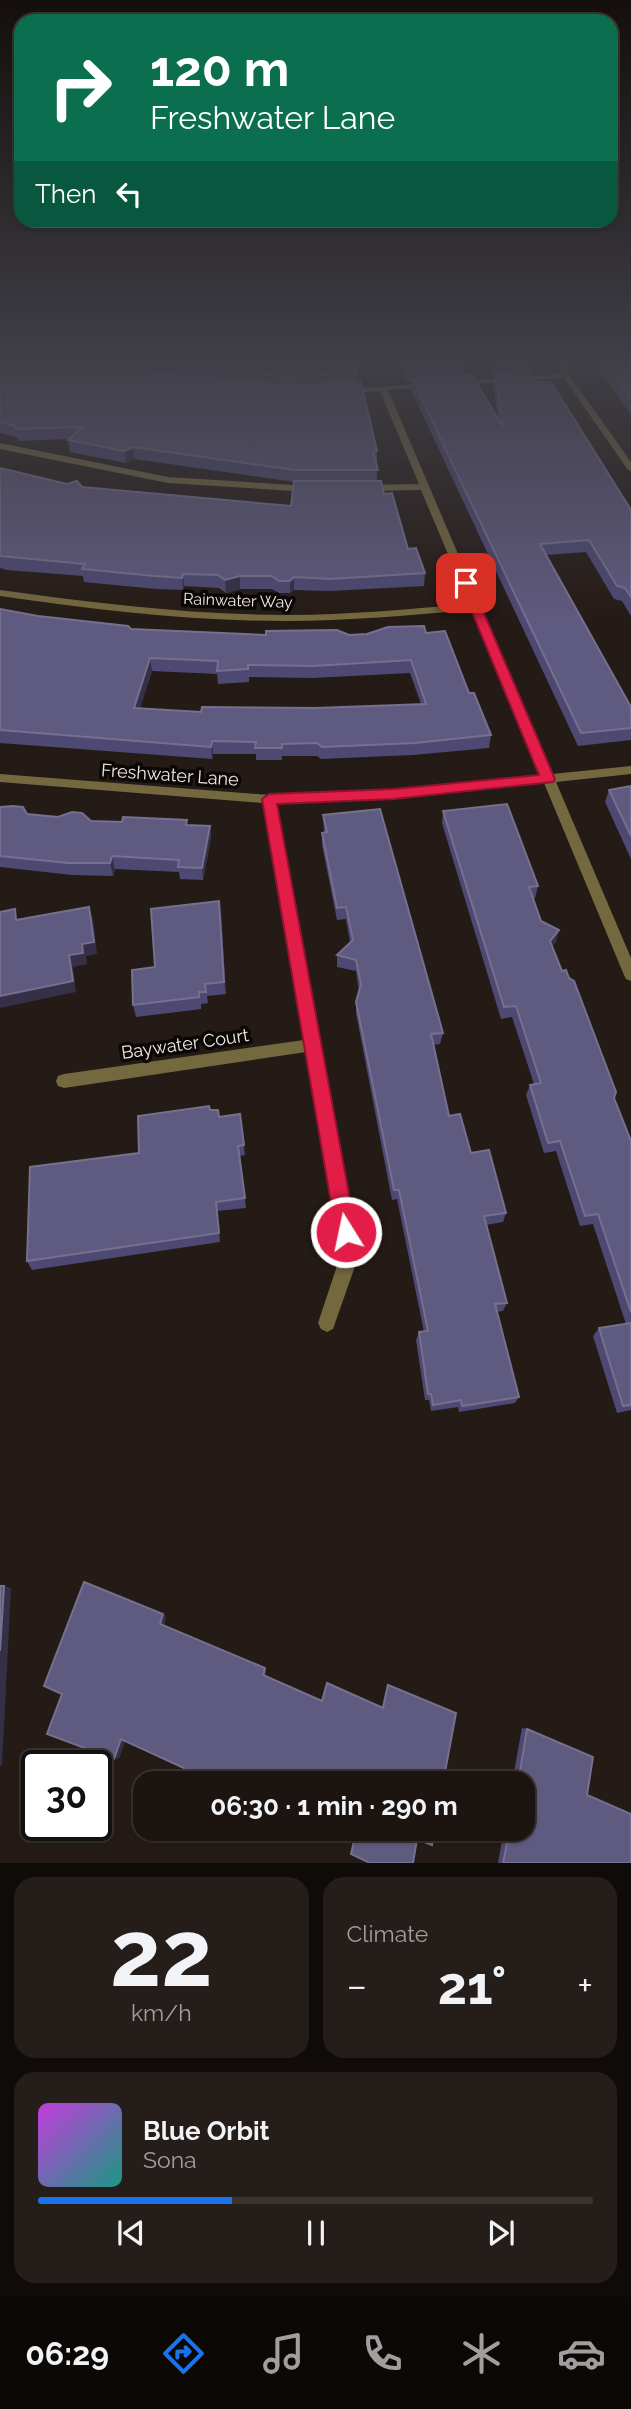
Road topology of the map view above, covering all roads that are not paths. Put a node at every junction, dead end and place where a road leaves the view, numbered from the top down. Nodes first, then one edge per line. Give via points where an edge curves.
1 (5, 447) edge
2 (408, 447) edge
3 (616, 447) edge
4 (631, 468) edge
5 (425, 486) junction
6 (355, 488) edge
7 (327, 489) edge
8 (0, 593) edge
9 (476, 607) junction
10 (631, 770) edge
11 (0, 778) edge
12 (548, 779) junction
13 (269, 799) junction
14 (631, 975) edge
15 (312, 1045) junction
16 (64, 1081) dead end
17 (327, 1323) dead end

1 - 7 street via 168,480
2 - 5 street
3 - 4 street
5 - 6 street
5 - 9 street
8 - 9 street, Rainwater Way via 242,617
9 - 12 street
10 - 12 street, Freshwater Lane
11 - 13 street, Freshwater Lane
12 - 13 street, Freshwater Lane via 394,794
12 - 14 street
13 - 15 street
15 - 16 street, Baywater Court
15 - 17 street via 346,1232 345,1269

